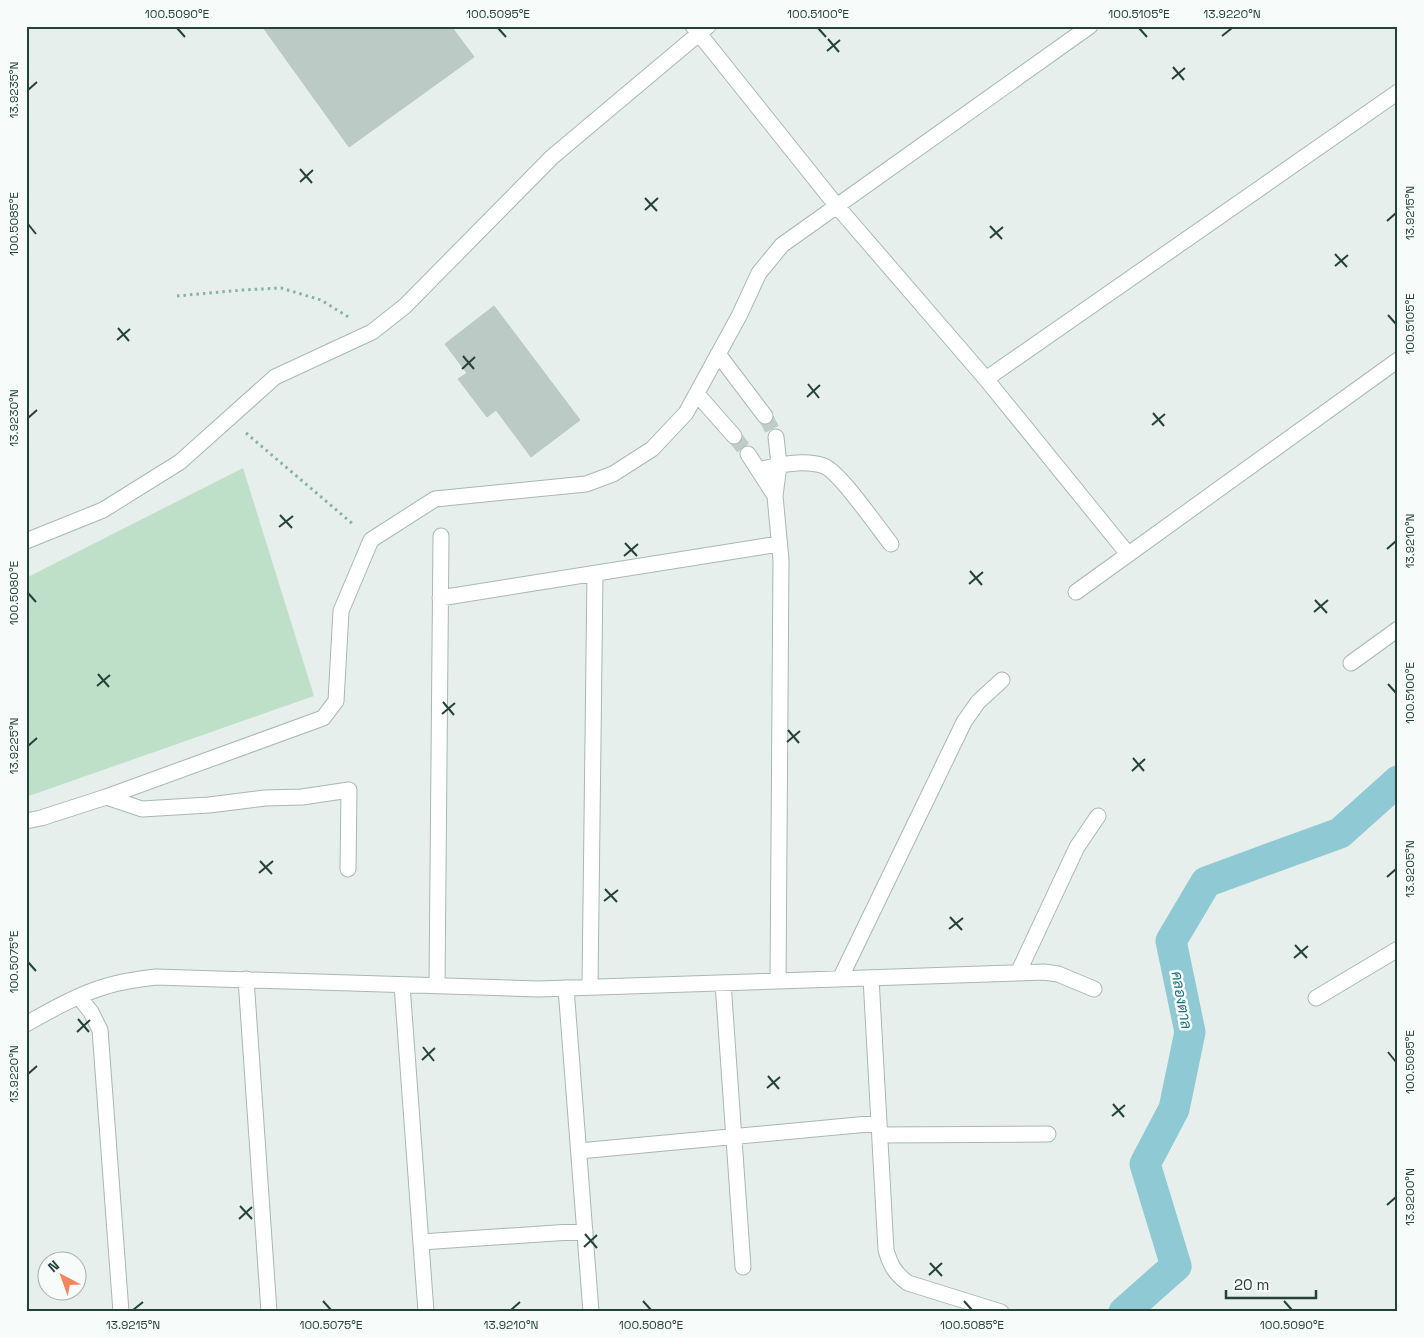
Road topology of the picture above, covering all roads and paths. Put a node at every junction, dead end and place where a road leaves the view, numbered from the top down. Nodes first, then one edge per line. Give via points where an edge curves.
1 (1090, 26) edge
2 (699, 28) edge
3 (1398, 92) edge
4 (836, 205) junction
5 (177, 296) dead end
6 (372, 332) junction
7 (718, 354) junction
8 (1398, 360) edge
9 (986, 379) junction
10 (697, 394) junction
11 (765, 416) tunnel mouth
12 (229, 418) junction
13 (734, 436) tunnel mouth
14 (776, 437) tunnel mouth
15 (748, 454) tunnel mouth
16 (779, 465) junction
17 (759, 470) junction
18 (775, 496) junction
19 (440, 536) dead end
20 (371, 540) junction
21 (26, 541) edge
22 (779, 544) junction
23 (891, 544) dead end
24 (1128, 554) junction
25 (595, 574) junction
26 (1076, 592) dead end
27 (440, 598) junction
28 (1398, 629) edge
29 (1351, 663) dead end
30 (1002, 680) dead end
31 (106, 797) junction
32 (1098, 816) dead end
33 (26, 821) edge
34 (348, 869) dead end
35 (1398, 949) edge
36 (1018, 973) junction
37 (871, 978) junction
38 (840, 979) junction
39 (246, 980) junction
40 (778, 981) junction
41 (723, 983) junction
42 (402, 985) junction
43 (437, 986) junction
44 (590, 987) junction
45 (566, 988) junction
46 (1094, 989) dead end
47 (79, 997) junction
48 (1316, 998) dead end
49 (26, 1024) edge
50 (879, 1129) junction
51 (1048, 1134) dead end
52 (734, 1137) junction
53 (579, 1151) junction
54 (584, 1231) junction
55 (421, 1242) junction
56 (742, 1267) dead end
57 (121, 1312) edge
58 (269, 1312) edge
59 (426, 1312) edge
60 (591, 1312) edge
61 (1001, 1312) edge

1 - 4 street
2 - 4 street
2 - 6 street via 552,156 405,306
3 - 9 street
4 - 7 street via 782,245 759,274
4 - 9 street
5 - 6 path via 281,288 321,300
6 - 12 street via 275,377
7 - 10 street
7 - 11 street
8 - 24 street
9 - 24 street
10 - 13 street
10 - 20 street via 686,413 652,449 613,474 586,484 435,499
12 - 20 path
12 - 21 street via 180,462 103,510
14 - 16 street
15 - 17 street
16 - 17 street
16 - 18 street
16 - 23 street via 808,463 824,466 837,475
17 - 18 street
18 - 22 street
19 - 27 street
20 - 31 street via 342,611 336,701 324,718
22 - 25 street
22 - 40 street
24 - 26 street
25 - 27 street
25 - 44 street
27 - 43 street
28 - 29 street
30 - 38 street via 978,702 964,722
31 - 33 street
31 - 34 street via 142,809 350,790
32 - 36 street via 1077,847
35 - 48 street
36 - 37 street
36 - 46 street via 1058,974
37 - 38 street
37 - 50 street
38 - 40 street
39 - 42 street
39 - 47 street via 156,977 105,986
39 - 58 street
40 - 41 street
41 - 44 street
41 - 52 street
42 - 43 street
42 - 55 street
43 - 45 street
44 - 45 street
45 - 53 street
47 - 49 street
47 - 57 street via 100,1030
50 - 51 street
50 - 52 street
50 - 61 street via 886,1250 892,1268 908,1283
52 - 53 street
52 - 56 street
53 - 54 street
54 - 55 street
54 - 60 street
55 - 59 street

